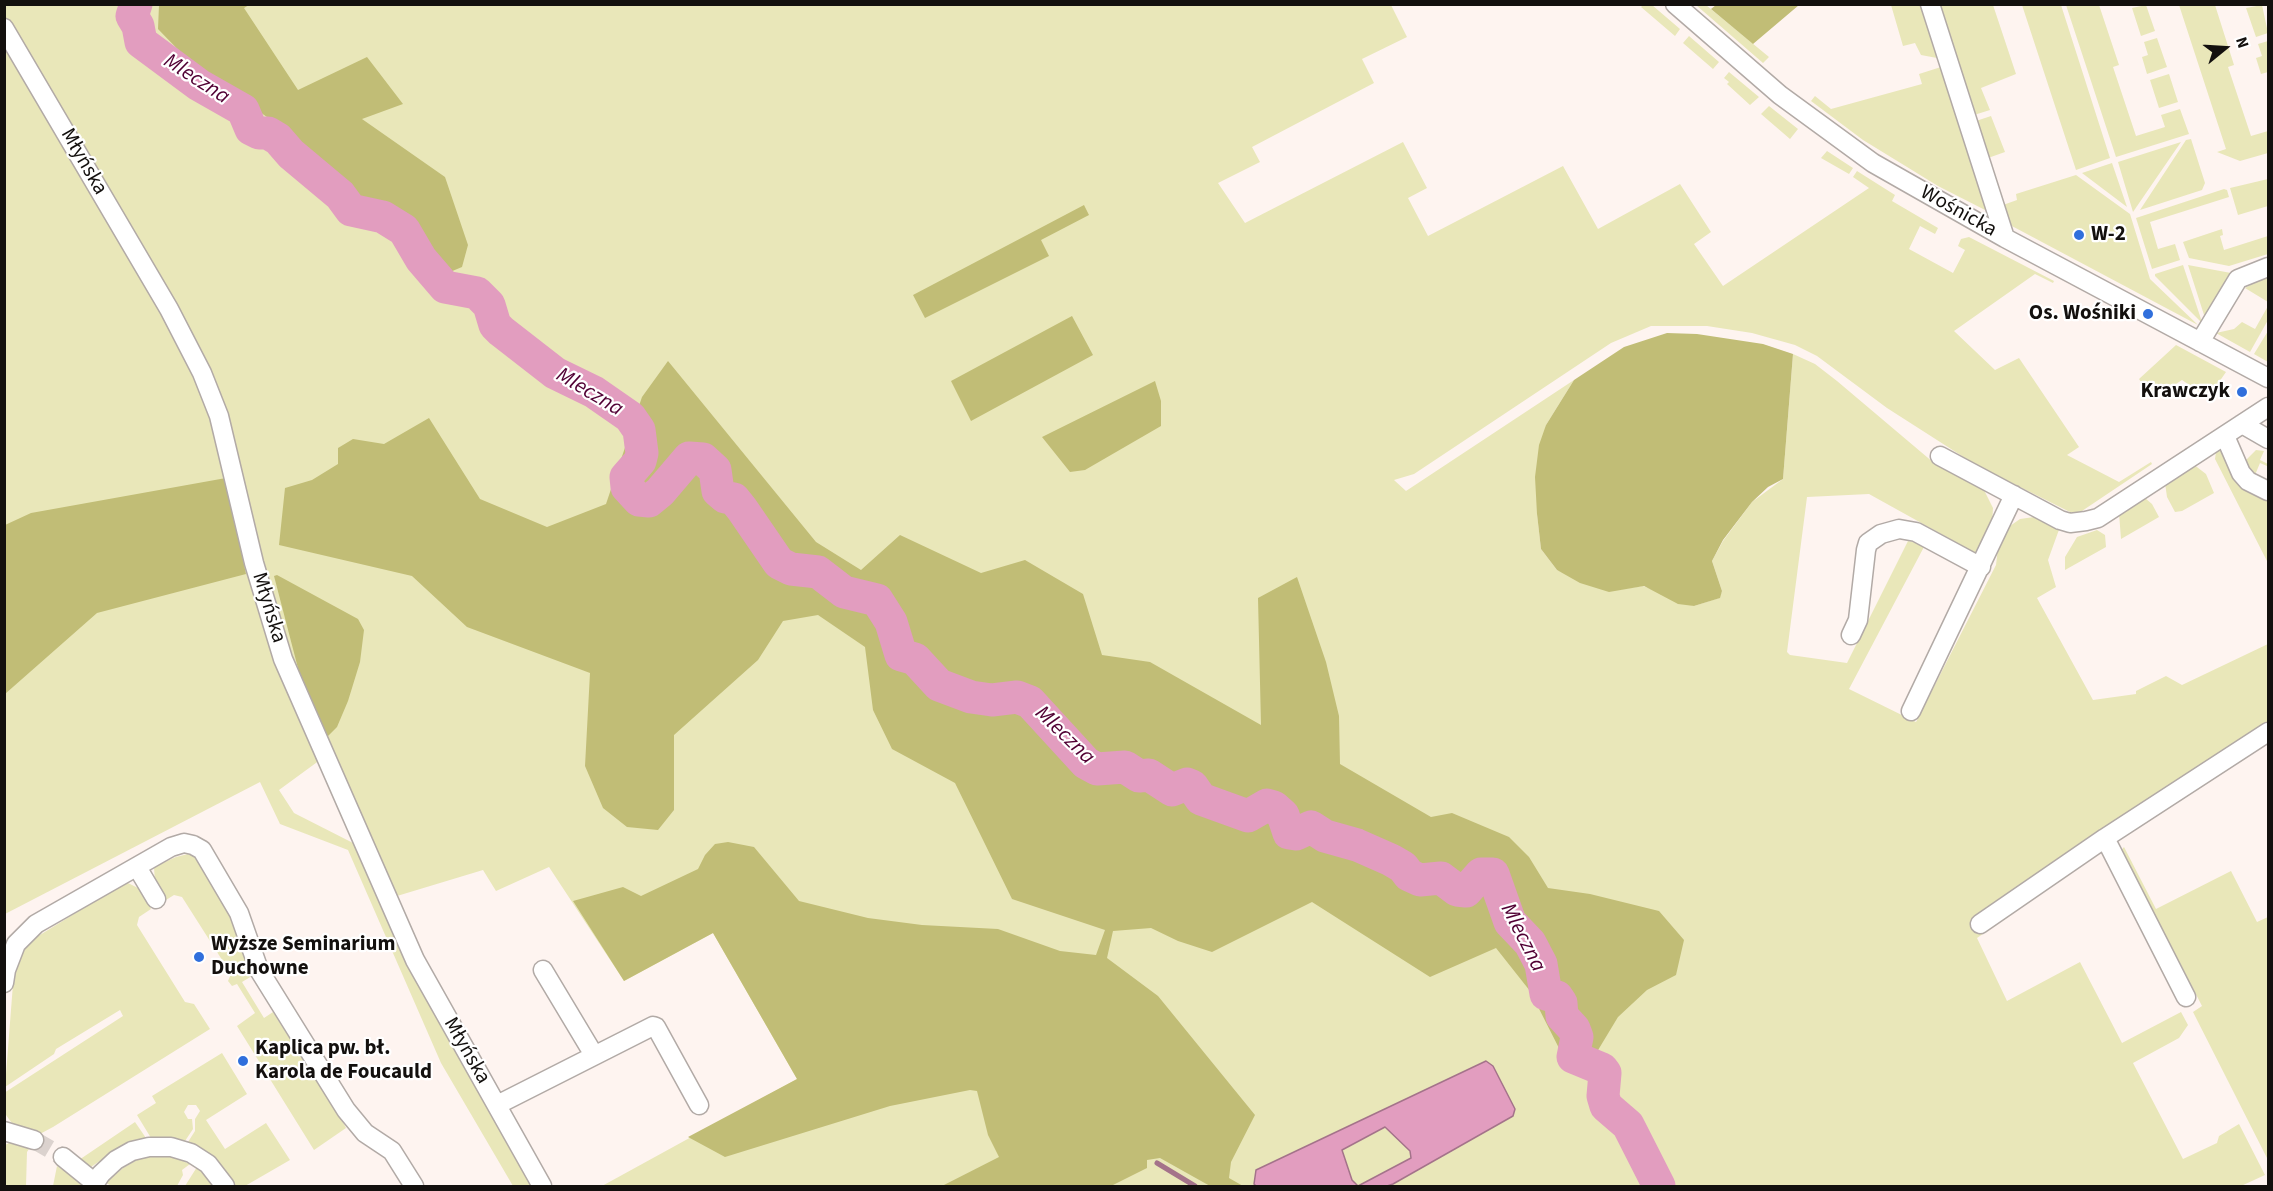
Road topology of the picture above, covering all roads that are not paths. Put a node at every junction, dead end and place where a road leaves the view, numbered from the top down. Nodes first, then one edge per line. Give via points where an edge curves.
1 (1675, 4) edge
2 (1930, 4) edge
3 (4, 28) edge
4 (2005, 238) junction
5 (2268, 267) edge
6 (2200, 342) junction
7 (2268, 378) edge
8 (2268, 407) edge
9 (2242, 424) junction
10 (2225, 436) junction
11 (2268, 439) edge
12 (1940, 456) dead end
13 (2268, 491) edge
14 (2014, 495) junction
15 (1981, 567) junction
16 (1851, 635) dead end
17 (1911, 711) dead end
18 (2267, 736) edge
19 (2104, 838) junction
20 (137, 867) junction
21 (156, 899) dead end
22 (1980, 924) dead end
23 (543, 970) dead end
24 (4, 983) edge
25 (2186, 997) dead end
26 (594, 1055) junction
27 (497, 1105) junction
28 (699, 1105) dead end
29 (4, 1131) edge
30 (34, 1140) tunnel mouth
31 (63, 1157) tunnel mouth
32 (94, 1185) edge
33 (225, 1186) edge
34 (414, 1186) edge
35 (542, 1186) edge

1 - 4 street, Wośnicka via 1823,129 1920,192
2 - 4 street
3 - 27 street, Młyńska via 169,309 202,373 219,416 254,563 283,659 415,960
4 - 6 street, Wośnicka
5 - 6 street via 2238,279
6 - 7 street, Wośnicka
8 - 9 street
9 - 10 street
9 - 11 street
10 - 13 street via 2241,473
10 - 14 street via 2091,520 2060,520
12 - 14 street
14 - 15 street
15 - 16 street via 1916,532 1899,529 1881,534 1868,543 1858,620
15 - 17 street
18 - 19 street
19 - 22 street
19 - 25 street
20 - 21 street
20 - 24 street via 36,924 15,944
20 - 34 street via 184,843 202,850 239,913 259,970 339,1100 356,1124 392,1151
23 - 26 street
26 - 27 street
26 - 28 street via 646,1028 656,1027
27 - 35 street, Młyńska
29 - 30 street
31 - 32 street
32 - 33 street via 116,1160 132,1151 171,1147 208,1164

